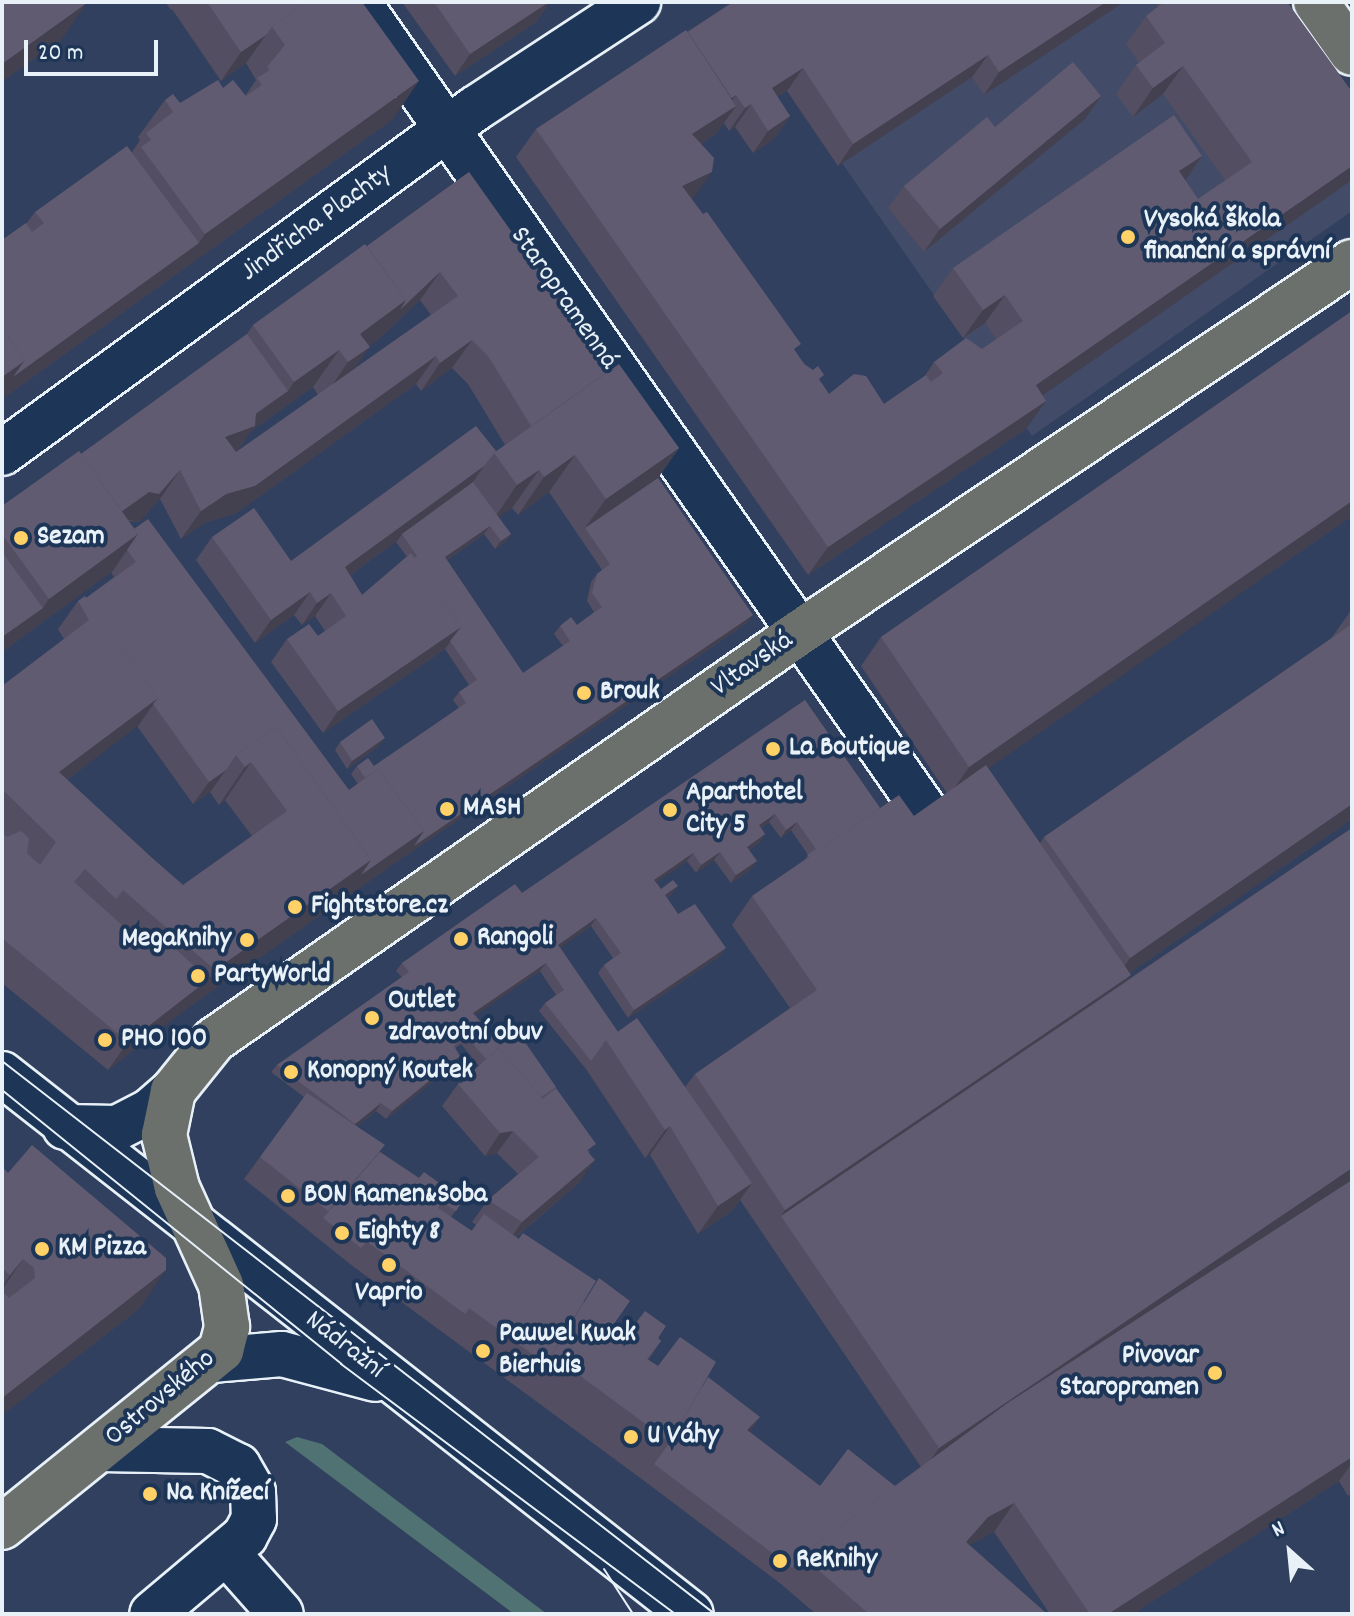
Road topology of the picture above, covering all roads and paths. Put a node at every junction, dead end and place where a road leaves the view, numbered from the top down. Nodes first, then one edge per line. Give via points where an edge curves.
1 (358, 2) edge
2 (638, 2) edge
3 (1316, 2) edge
4 (1352, 53) edge
5 (446, 131) junction
6 (1352, 262) edge
7 (2, 453) edge
8 (799, 633) junction
9 (981, 891) edge
10 (2, 1074) edge
11 (173, 1091) junction
12 (65, 1127) junction
13 (196, 1230) junction
14 (213, 1360) junction
15 (393, 1384) junction
16 (101, 1449) junction
17 (2, 1527) edge
18 (227, 1553) junction
19 (152, 1614) edge
20 (281, 1614) edge
21 (691, 1614) edge

1 - 5 street, Staropramenná
2 - 5 street, Jindřicha Plachty
3 - 4 main road
5 - 7 street, Jindřicha Plachty
5 - 8 street, Staropramenná
6 - 8 main road, Vltavská
8 - 9 street, Staropramenná
8 - 11 main road, Vltavská via 230,1026
10 - 12 street, Nádražní
11 - 12 street, Vltavská via 150,1111 117,1128
11 - 13 main road, Vltavská via 164,1123 167,1158
12 - 13 street, Nádražní
13 - 14 main road, Ostrovského via 226,1308 226,1339
13 - 15 street, Nádražní
14 - 15 street via 282,1354
14 - 16 main road, Ostrovského
15 - 21 street, Nádražní
16 - 17 main road, Ostrovského
16 - 18 street via 208,1451 238,1466 253,1492 254,1519
18 - 19 street
18 - 20 street

